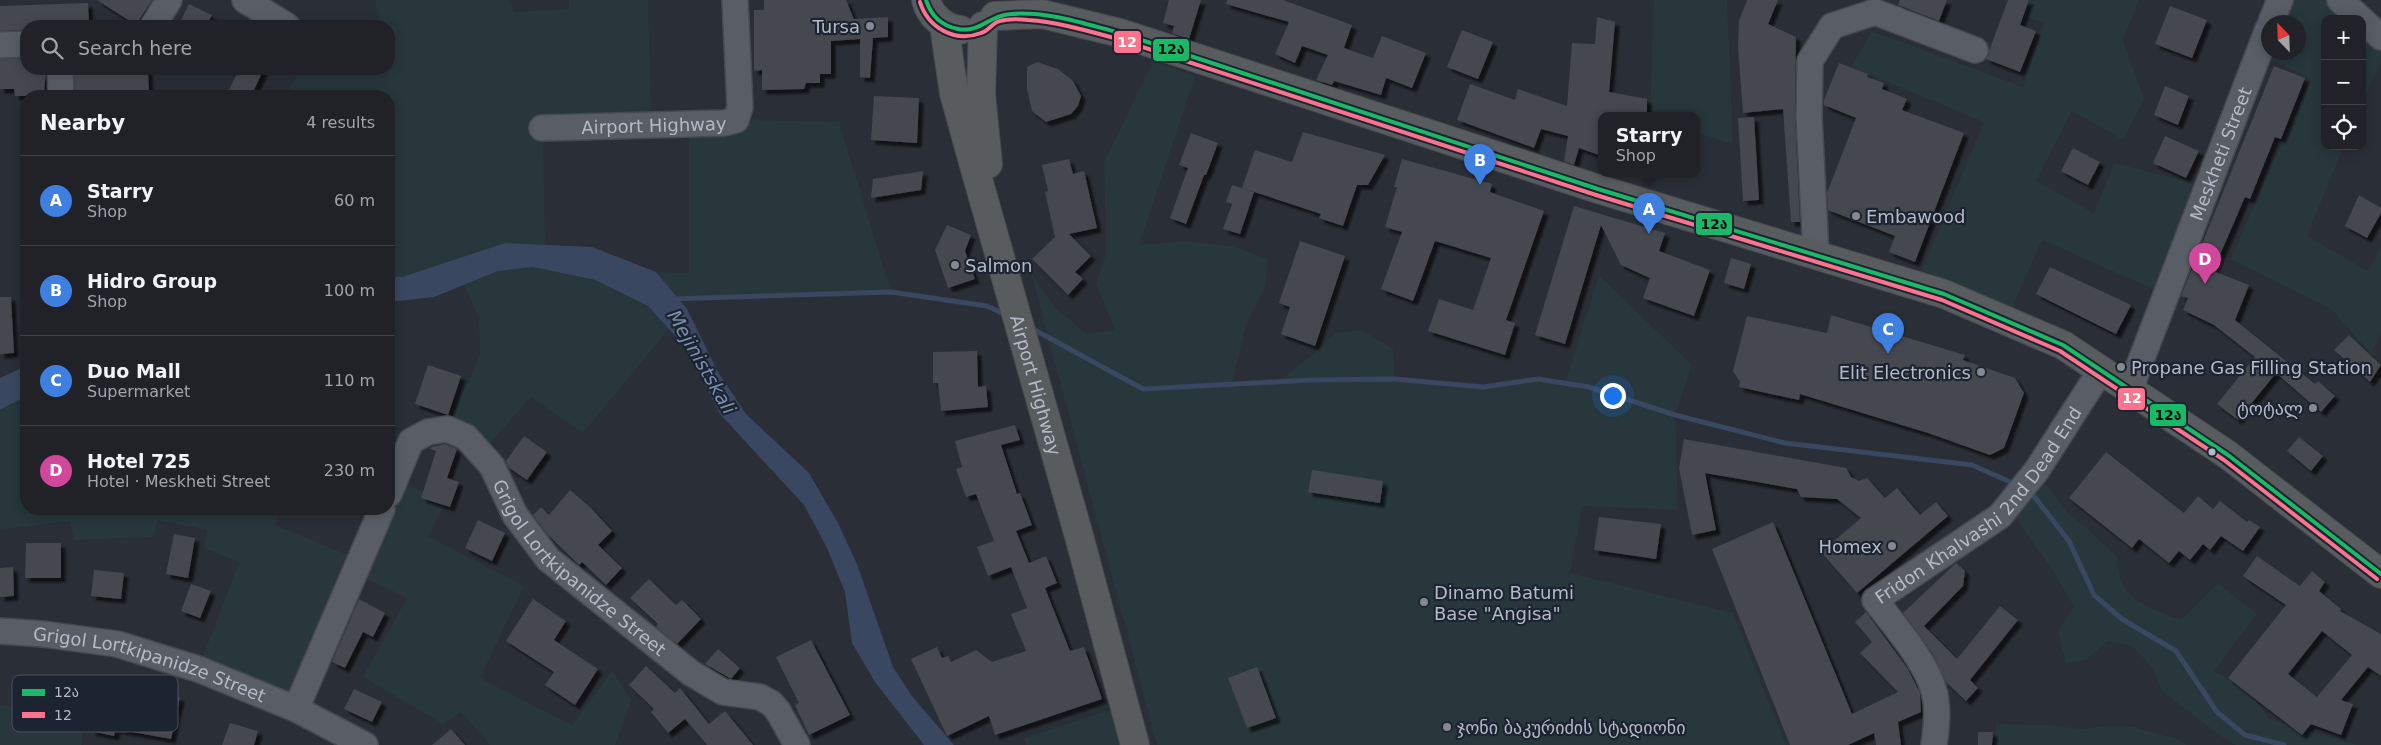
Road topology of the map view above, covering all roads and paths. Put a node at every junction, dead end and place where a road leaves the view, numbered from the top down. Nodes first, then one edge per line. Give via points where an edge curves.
1 (169, 0) edge
2 (245, 0) edge
3 (735, 0) edge
4 (926, 0) edge
5 (1061, 0) edge
6 (2280, 0) edge
7 (2340, 0) edge
8 (994, 14) edge
9 (2274, 15) edge
10 (2357, 15) edge
11 (157, 20) edge
12 (277, 20) edge
13 (2366, 23) edge
14 (944, 25) junction
15 (1120, 33) junction
16 (2381, 37) edge
17 (20, 44) edge
18 (0, 45) edge
19 (2261, 47) edge
20 (1975, 50) dead end
21 (60, 75) edge
22 (61, 90) edge
23 (542, 128) dead end
24 (1816, 255) junction
25 (1019, 299) junction
26 (1037, 359) junction
27 (2101, 370) junction
28 (2130, 389) junction
29 (395, 480) edge
30 (379, 515) edge
31 (2381, 574) edge
32 (0, 631) edge
33 (296, 709) junction
34 (366, 745) edge
35 (797, 745) edge
36 (1135, 745) edge
37 (1150, 745) edge
38 (1934, 745) edge

1 - 11 street
2 - 12 street
3 - 23 street, Airport Highway via 740,107 736,120 724,123
4 - 14 highway via 934,16
5 - 15 highway
6 - 9 street
7 - 10 street
8 - 14 highway via 970,30
8 - 15 highway via 1042,14
8 - 25 highway, Airport Highway via 981,95 985,149
13 - 16 street
14 - 25 highway, Airport Highway via 954,93
15 - 24 highway via 1598,189
17 - 18 street
19 - 28 street, Meskheti Street
20 - 24 street via 1875,12 1832,26 1810,60 1809,116
21 - 22 street
24 - 27 highway via 1944,294 2063,345
25 - 26 highway, Airport Highway
26 - 36 highway, Airport Highway
26 - 37 highway, Airport Highway
27 - 28 highway
27 - 38 street, Fridon Khalvashi 2nd Dead End via 2037,470 2000,516 1875,600 1931,682 1936,701
28 - 31 highway via 2228,455
29 - 35 street, Grigol Lortkipanidze Street via 411,441 428,432 446,429 466,437 492,466 516,515 548,559 691,673 723,692 760,697 771,703
30 - 33 street
32 - 33 street, Grigol Lortkipanidze Street via 117,644 198,669
33 - 34 street, Grigol Lortkipanidze Street

